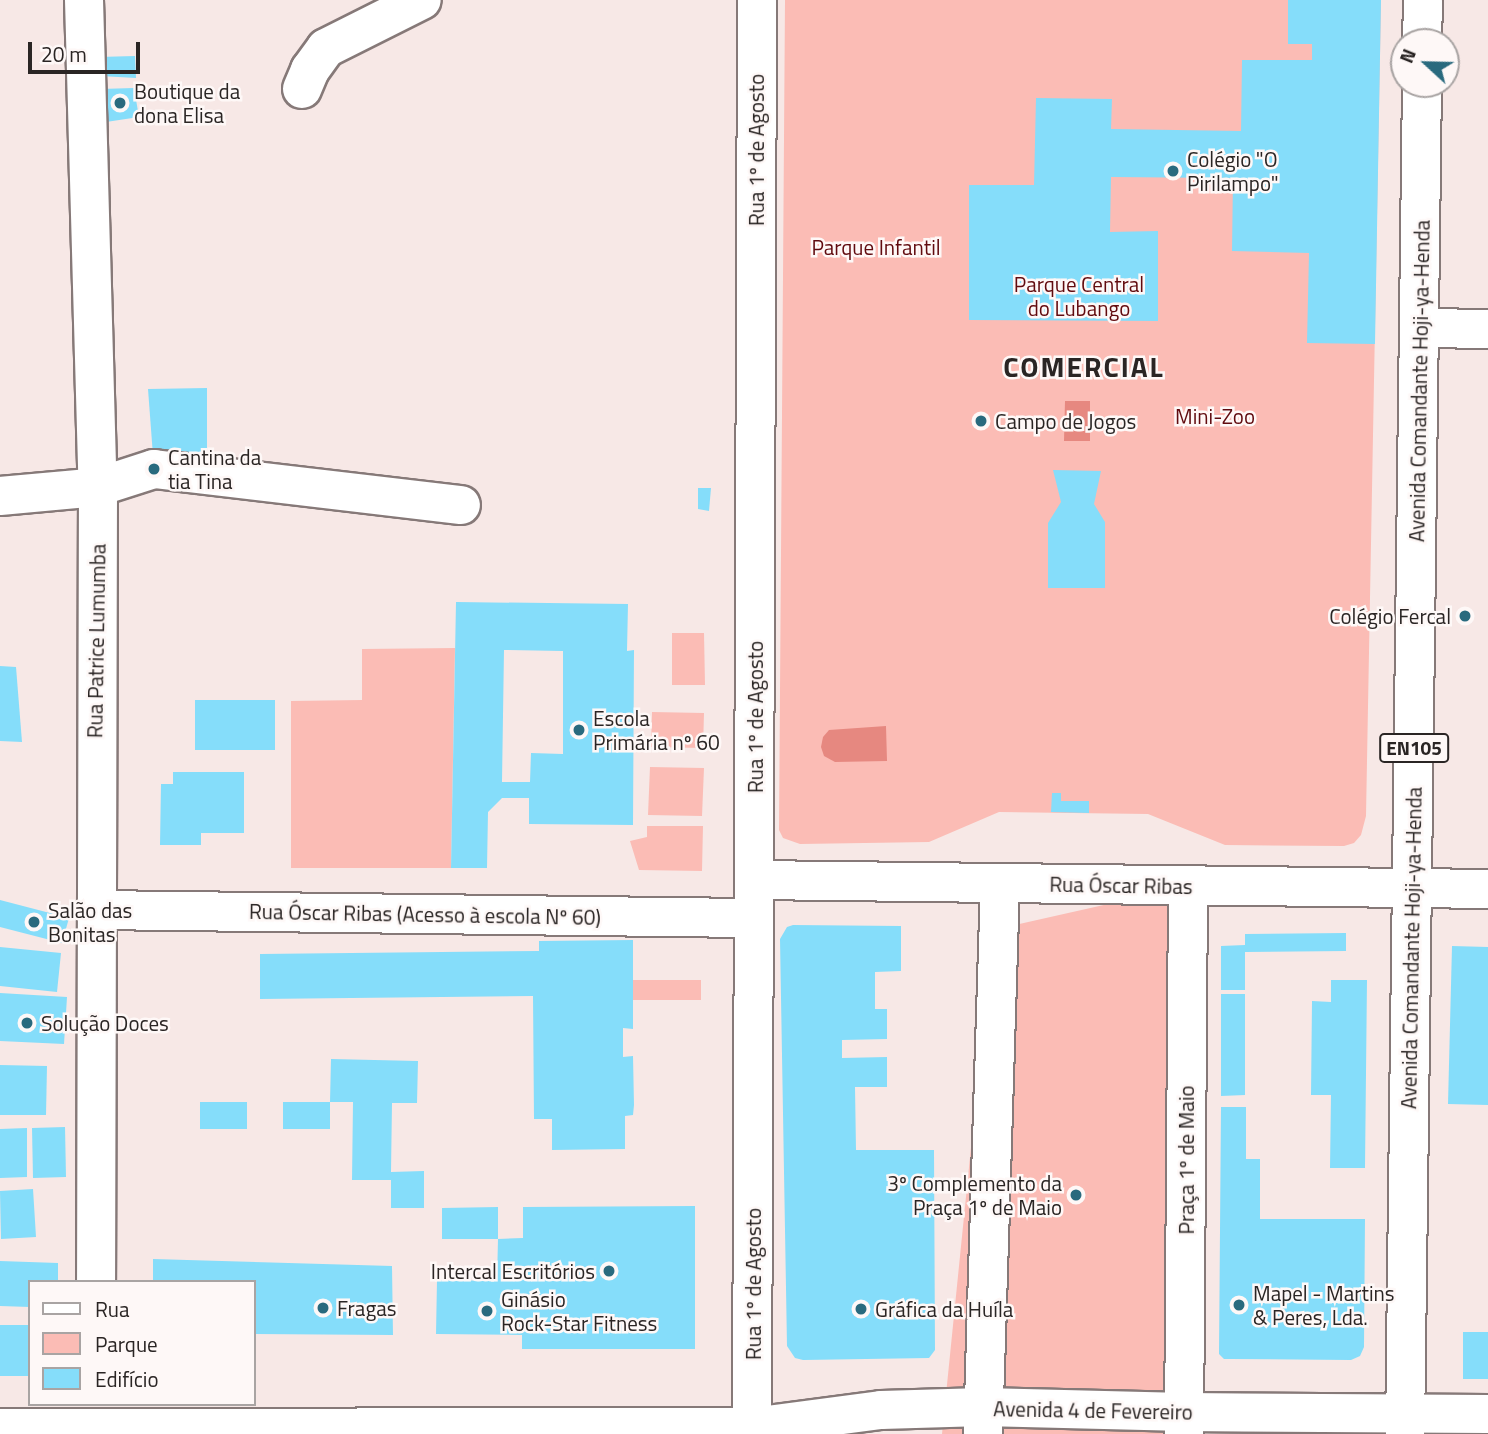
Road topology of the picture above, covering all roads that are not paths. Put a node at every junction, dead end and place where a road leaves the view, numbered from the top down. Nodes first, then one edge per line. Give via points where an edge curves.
1 (84, 0) edge
2 (422, 0) edge
3 (757, 0) edge
4 (1423, 0) edge
5 (1422, 28) edge
6 (302, 89) dead end
7 (1422, 98) edge
8 (1420, 328) junction
9 (1488, 329) edge
10 (98, 487) junction
11 (4, 491) edge
12 (461, 505) dead end
13 (754, 880) junction
14 (1000, 883) junction
15 (1188, 886) junction
16 (1412, 887) junction
17 (1488, 889) edge
18 (95, 910) junction
19 (754, 918) junction
20 (96, 1280) edge
21 (1488, 1414) edge
22 (983, 1420) edge
23 (97, 1422) edge
24 (1184, 1423) edge
25 (1405, 1423) edge
26 (0, 1428) edge
27 (382, 1430) edge
28 (752, 1430) edge
29 (804, 1434) edge

1 - 10 main road, Rua Patrice Lumumba
2 - 6 main road via 326,48
3 - 13 main road, Rua 1º de Agosto
4 - 5 main road
7 - 8 main road, Avenida Comandante Hoji-ya-Henda / EN105
8 - 9 main road
8 - 16 main road, Avenida Comandante Hoji-ya-Henda / EN105
10 - 11 main road
10 - 12 main road via 154,469
10 - 18 main road, Rua Patrice Lumumba
13 - 14 main road, Rua Óscar Ribas
13 - 19 main road, Rua 1º de Agosto
14 - 15 main road, Rua Óscar Ribas
14 - 22 main road
15 - 16 main road, Rua Óscar Ribas
15 - 24 main road, Praça 1º de Maio
16 - 17 main road, Rua Óscar Ribas
16 - 25 main road, Avenida Comandante Hoji-ya-Henda / EN105
18 - 19 main road, Rua Óscar Ribas (Acesso à escola Nº 60)
18 - 20 main road, Rua Patrice Lumumba
19 - 28 main road, Rua 1º de Agosto
21 - 25 main road, Avenida 4 de Fevereiro
22 - 24 main road, Avenida 4 de Fevereiro
22 - 28 main road, Avenida 4 de Fevereiro via 881,1410
23 - 26 main road
23 - 27 main road
24 - 25 main road, Avenida 4 de Fevereiro
27 - 28 main road
28 - 29 main road

